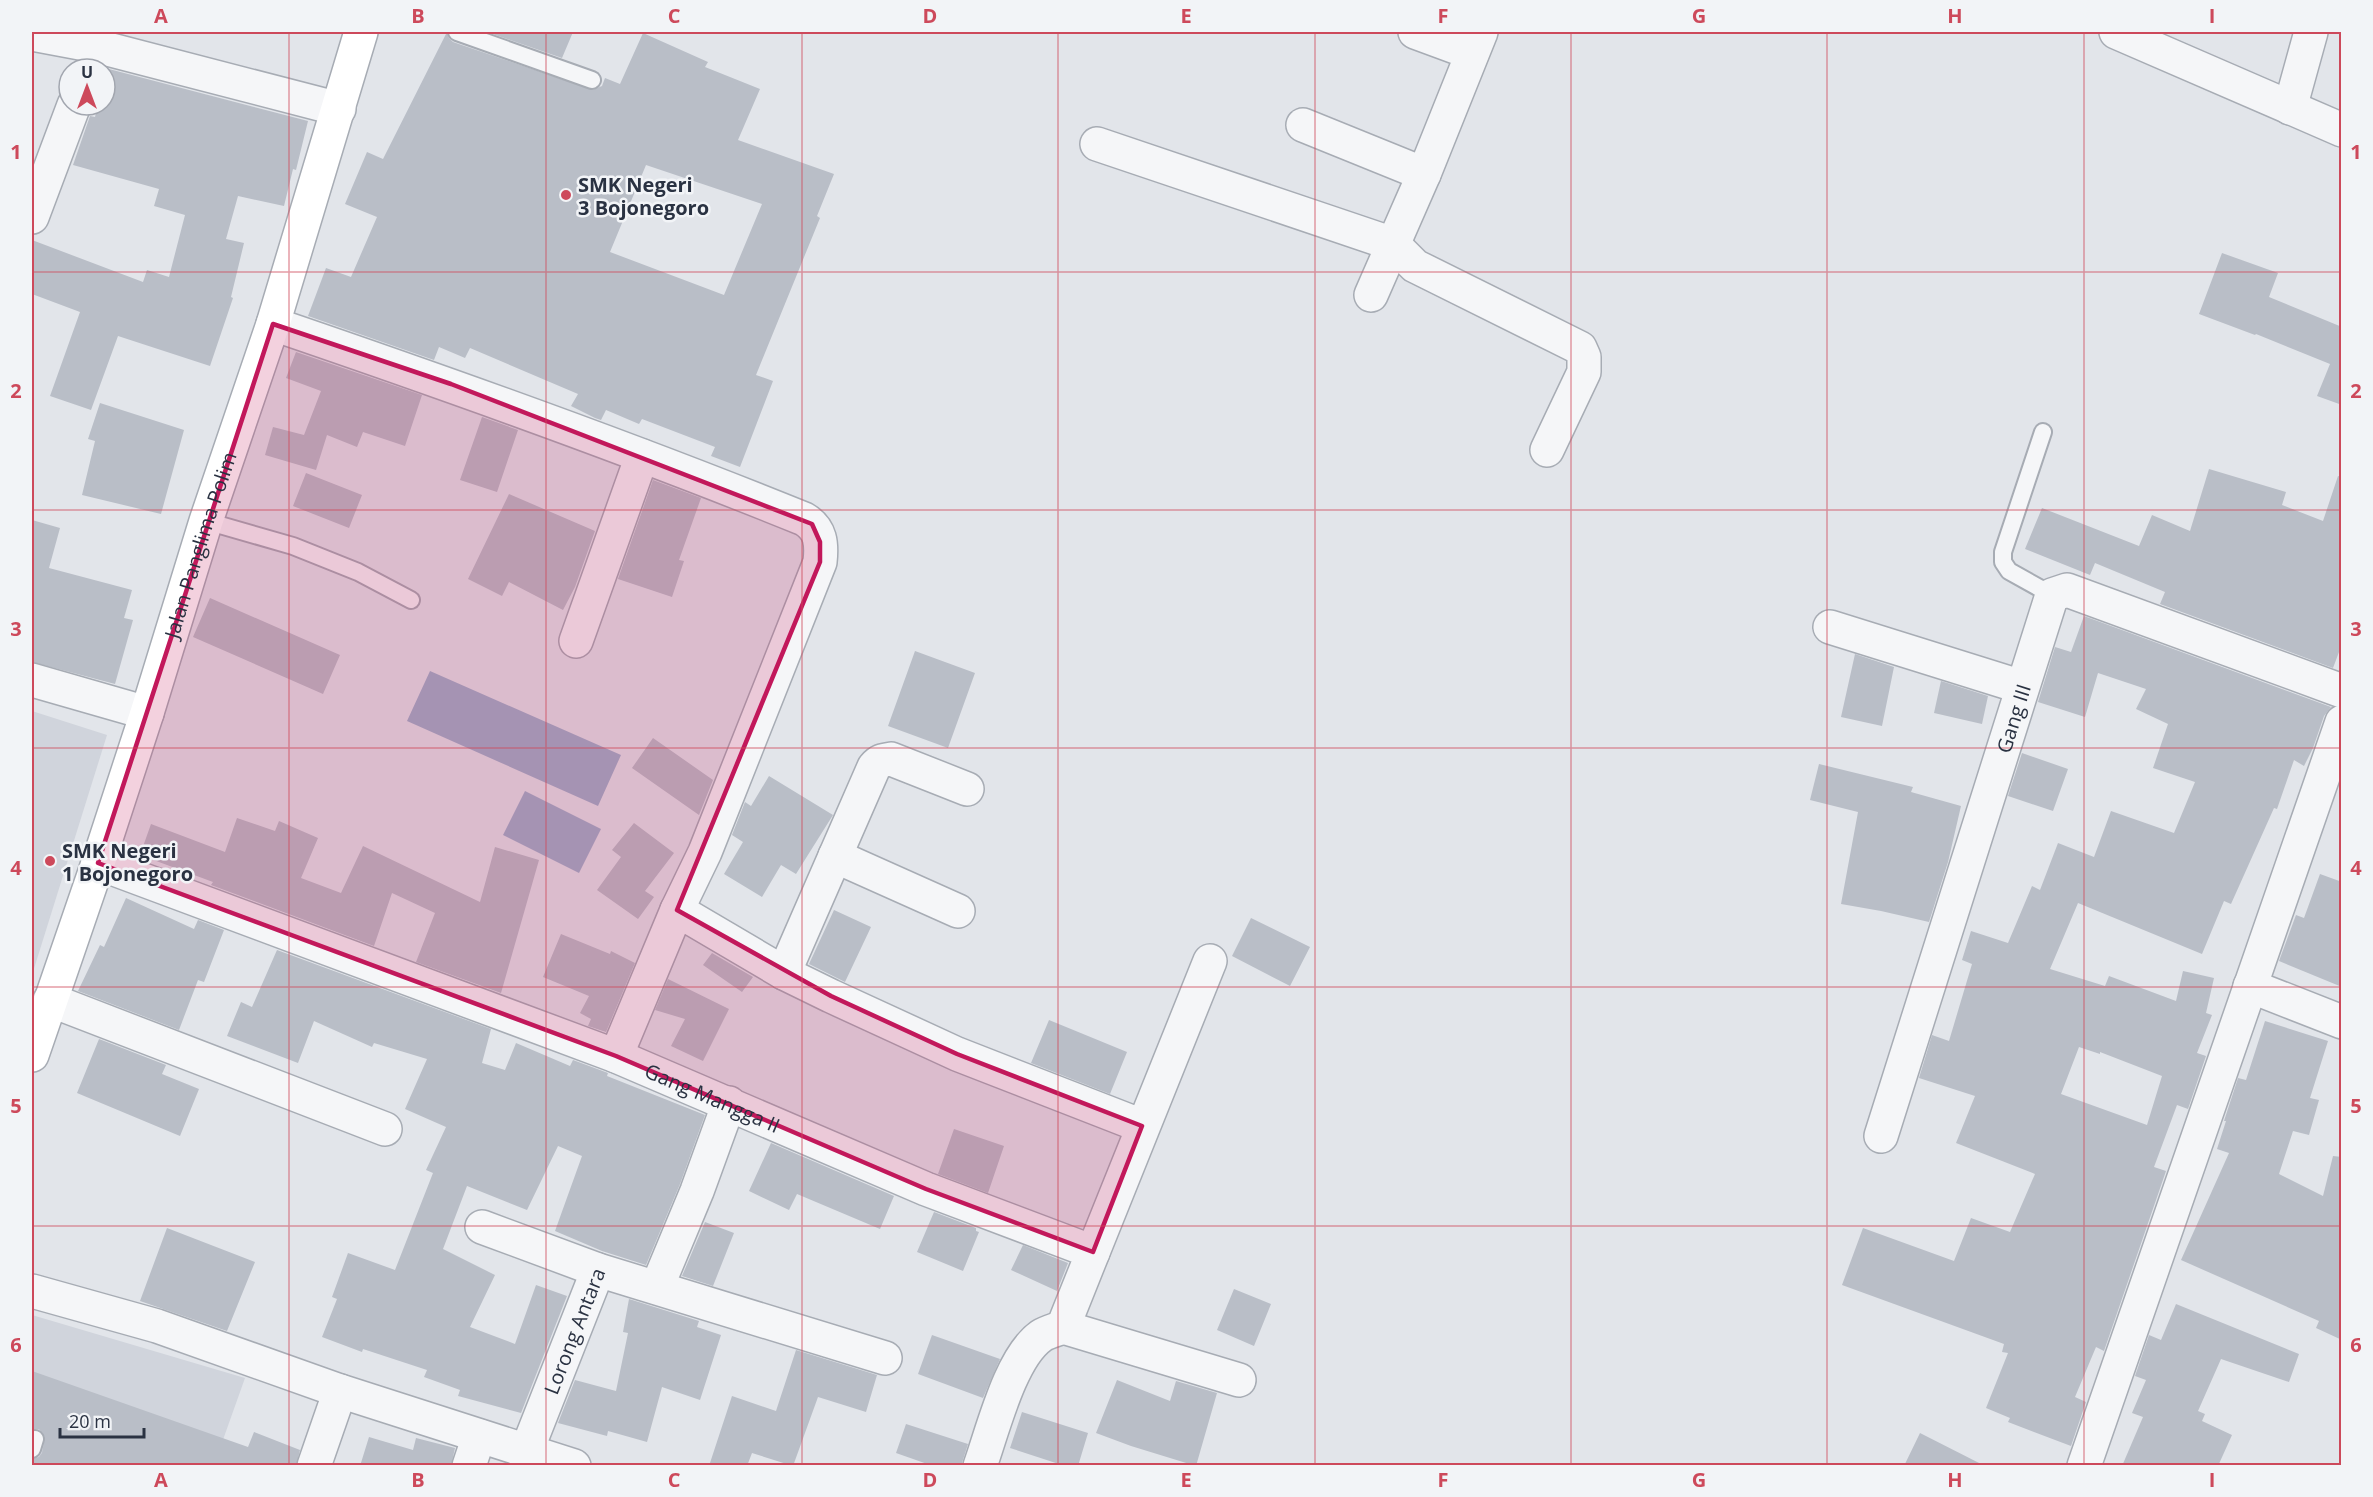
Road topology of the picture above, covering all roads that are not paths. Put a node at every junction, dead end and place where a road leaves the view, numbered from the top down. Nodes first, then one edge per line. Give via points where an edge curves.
1 (361, 32) edge
2 (457, 32) edge
3 (1415, 32) edge
4 (2118, 32) edge
5 (2311, 32) edge
6 (32, 34) edge
7 (1477, 42) edge
8 (95, 49) edge
9 (592, 80) dead end
10 (2290, 108) junction
11 (339, 109) junction
12 (70, 117) edge
13 (1303, 125) dead end
14 (2342, 130) edge
15 (1097, 144) dead end
16 (1424, 174) junction
17 (32, 217) edge
18 (1393, 244) junction
19 (1371, 295) dead end
20 (273, 324) junction
21 (2043, 432) dead end
22 (1547, 450) dead end
23 (642, 456) junction
24 (206, 521) junction
25 (2052, 595) junction
26 (411, 600) dead end
27 (1830, 627) dead end
28 (576, 641) dead end
29 (32, 680) edge
30 (2022, 687) junction
31 (2342, 692) edge
32 (147, 713) junction
33 (2342, 722) edge
34 (967, 789) dead end
35 (835, 856) junction
36 (98, 863) junction
37 (677, 910) junction
38 (958, 911) dead end
39 (1210, 961) dead end
40 (784, 973) junction
41 (2250, 986) junction
42 (43, 1007) edge
43 (2342, 1022) edge
44 (32, 1055) edge
45 (616, 1056) junction
46 (729, 1103) junction
47 (1142, 1126) junction
48 (386, 1129) dead end
49 (1881, 1136) dead end
50 (482, 1227) dead end
51 (1093, 1252) junction
52 (598, 1270) junction
53 (657, 1287) junction
54 (32, 1291) edge
55 (1063, 1327) junction
56 (885, 1358) dead end
57 (1239, 1380) dead end
58 (340, 1391) junction
59 (474, 1450) edge
60 (527, 1450) junction
61 (314, 1466) edge
62 (574, 1466) edge
63 (980, 1466) edge
64 (2084, 1466) edge

1 - 11 main road, Jalan Panglima Polim
2 - 9 lane
3 - 7 street
4 - 10 street
5 - 10 street
6 - 8 street
7 - 16 street
8 - 11 street
10 - 14 street
11 - 20 main road, Jalan Panglima Polim
12 - 17 street
13 - 16 street
15 - 18 street
16 - 18 street
18 - 19 street
18 - 22 street via 1415,266 1580,348 1584,372
20 - 23 street via 451,384
20 - 24 main road, Jalan Panglima Polim
21 - 25 lane via 2003,562 2009,571
23 - 28 street
23 - 37 street via 804,519 817,531 820,542 820,562 705,852
24 - 26 lane via 293,546 358,572
24 - 32 main road, Jalan Panglima Polim
25 - 30 street, Gang III
25 - 31 street via 2067,590
27 - 30 street
29 - 32 street
30 - 49 street, Gang III
32 - 36 main road, Jalan Panglima Polim
33 - 41 street
34 - 35 street via 891,759 881,760 874,767
35 - 38 street
35 - 40 street
36 - 42 main road, Jalan Panglima Polim
36 - 45 street, Gang Mangga II
37 - 40 street
37 - 45 street
39 - 47 street
40 - 47 street via 957,1054
41 - 43 street
41 - 64 street
42 - 44 main road, Jalan Panglima Polim
42 - 48 street
45 - 46 street, Gang Mangga II
46 - 51 street, Gang Mangga II via 926,1189
46 - 53 street
47 - 51 street
50 - 52 street
51 - 55 street
52 - 53 street, Lorong Antara
52 - 60 street, Lorong Antara
53 - 56 street, Lorong Antara
54 - 58 street via 157,1326
55 - 57 street
55 - 63 street via 1042,1335 1021,1360
58 - 59 street
58 - 61 street
59 - 60 street
60 - 62 street

